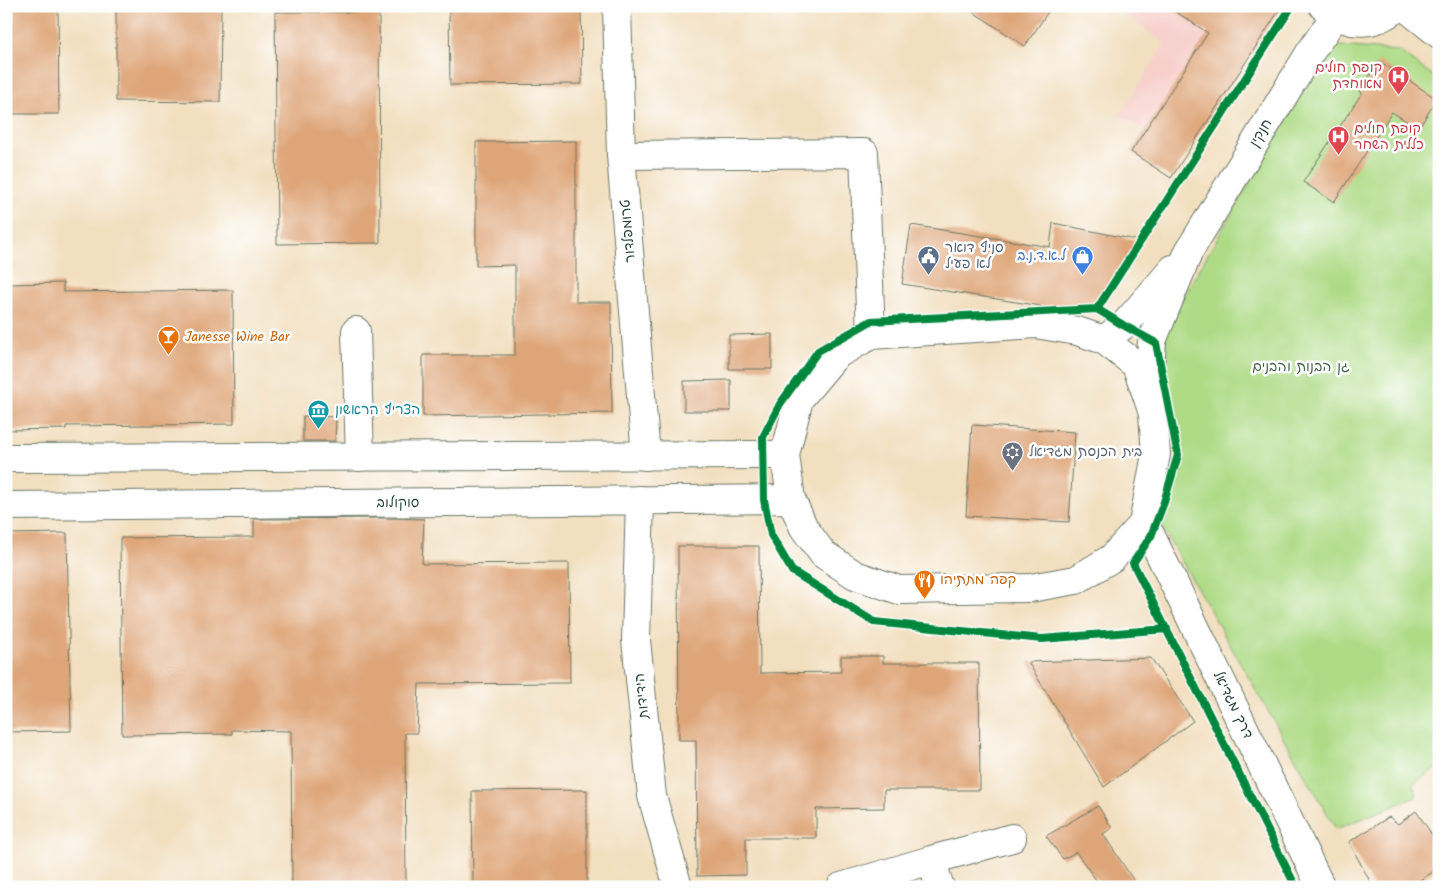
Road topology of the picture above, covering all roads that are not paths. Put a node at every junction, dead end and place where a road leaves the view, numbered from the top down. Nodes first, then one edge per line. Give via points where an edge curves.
1 (617, 6) edge
2 (1399, 6) edge
3 (1404, 6) edge
4 (1329, 11) edge
5 (1439, 34) edge
6 (622, 155) junction
7 (1189, 251) junction
8 (356, 331) dead end
9 (871, 334) junction
10 (1104, 340) junction
11 (1148, 398) junction
12 (785, 455) junction
13 (646, 456) junction
14 (360, 457) junction
15 (6, 458) edge
16 (791, 499) junction
17 (640, 500) junction
18 (6, 506) edge
19 (1143, 524) junction
20 (1012, 838) dead end
21 (931, 860) junction
22 (678, 887) edge
23 (841, 887) edge
24 (940, 887) edge
25 (1321, 887) edge

1 - 6 main road, טרומפלדור
2 - 4 main road via 1387,16 1370,22 1352,22
3 - 5 main road
4 - 7 main road, חנקין via 1304,62
6 - 9 main road via 864,153
6 - 13 main road, טרומפלדור
7 - 10 main road, חנקין via 1125,324
7 - 11 main road, חנקין via 1152,340
8 - 14 main road
9 - 10 main road via 1036,324 1077,331
9 - 12 main road via 836,355 799,400
10 - 11 main road via 1136,365
11 - 19 main road via 1156,454
12 - 13 main road
12 - 16 main road
13 - 14 main road
14 - 15 main road
16 - 17 main road, סוקולוב
16 - 19 main road via 804,528 824,554 855,575 899,590 1030,588 1076,580 1112,558
17 - 18 main road, סוקולוב
17 - 22 main road, הידידות via 636,640 652,796
19 - 25 main road, דרך מגדיאל via 1152,536
20 - 21 main road
21 - 23 main road
21 - 24 main road

